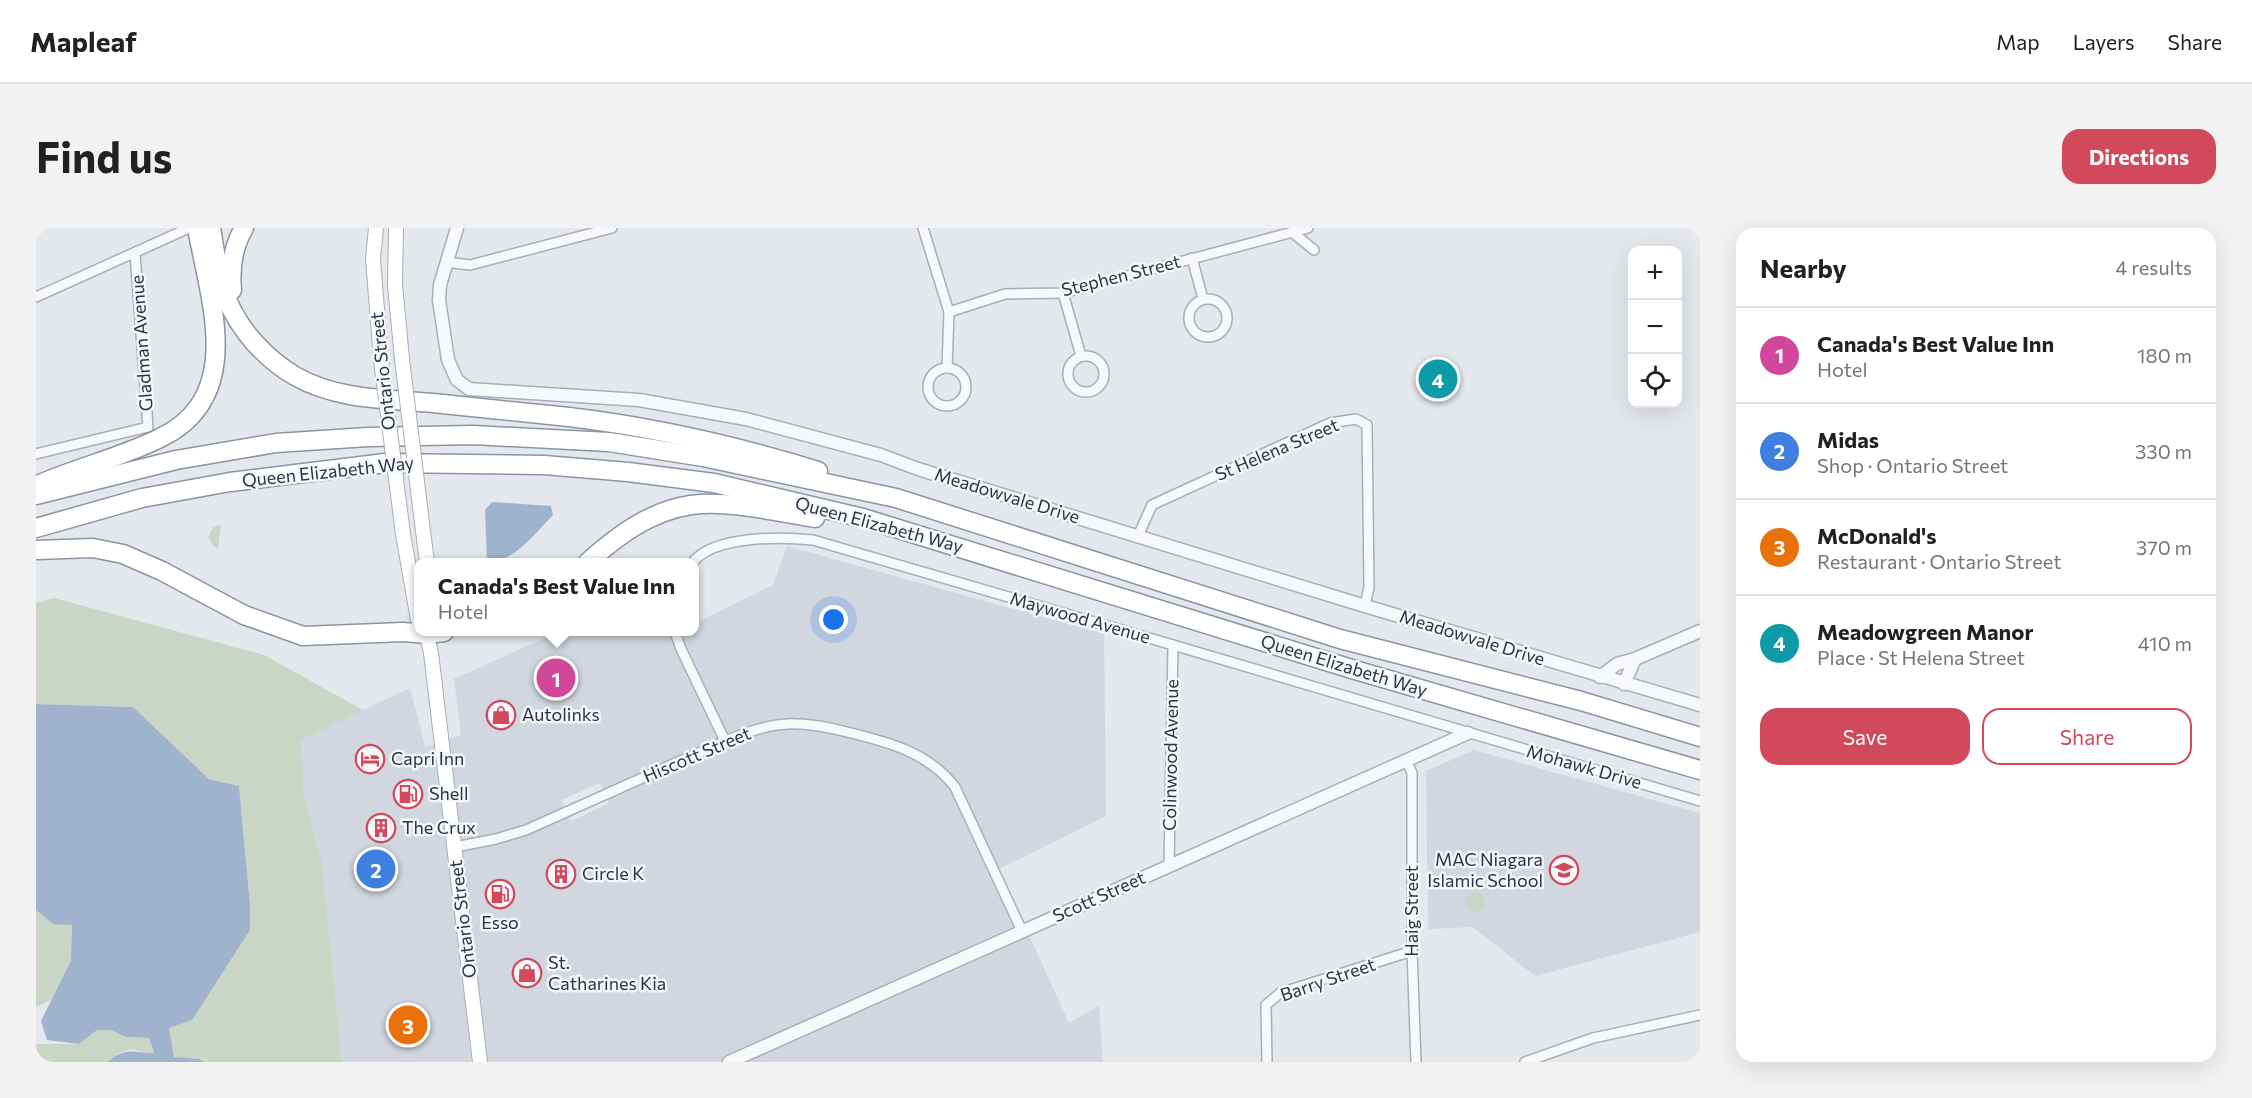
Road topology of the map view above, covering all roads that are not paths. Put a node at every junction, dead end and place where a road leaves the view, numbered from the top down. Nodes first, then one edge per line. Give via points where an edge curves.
1 (189, 228) edge
2 (197, 228) edge
3 (211, 228) edge
4 (244, 228) edge
5 (376, 228) edge
6 (396, 228) edge
7 (457, 228) edge
8 (612, 228) edge
9 (923, 228) edge
10 (1308, 228) edge
11 (1292, 230) edge
12 (1314, 250) dead end
13 (135, 253) junction
14 (1192, 258) junction
15 (446, 262) junction
16 (1063, 293) junction
17 (36, 297) edge
18 (1203, 299) junction
19 (949, 312) junction
20 (244, 329) junction
21 (1081, 356) junction
22 (947, 368) junction
23 (36, 454) edge
24 (36, 485) edge
25 (36, 495) edge
26 (896, 498) junction
27 (36, 528) edge
28 (1138, 536) junction
29 (36, 550) edge
30 (426, 558) edge
31 (593, 558) edge
32 (698, 558) edge
33 (414, 575) edge
34 (1365, 606) junction
35 (414, 631) edge
36 (1700, 631) edge
37 (430, 636) edge
38 (676, 636) edge
39 (1173, 645) junction
40 (1313, 657) junction
41 (1635, 659) junction
42 (1600, 676) junction
43 (1624, 684) junction
44 (1700, 705) edge
45 (1468, 733) junction
46 (1700, 737) edge
47 (725, 741) junction
48 (1406, 760) junction
49 (1700, 770) edge
50 (1700, 801) edge
51 (455, 847) junction
52 (1169, 866) junction
53 (1022, 931) junction
54 (1412, 951) junction
55 (1700, 1015) edge
56 (1550, 1057) edge
57 (480, 1062) edge
58 (729, 1062) edge
59 (1267, 1062) edge
60 (1416, 1062) edge
61 (1525, 1062) edge

1 - 13 street
2 - 24 highway via 217,348 209,391 200,408 158,440
3 - 20 highway via 219,276
4 - 20 highway via 230,268 235,306
5 - 33 main road, Ontario Street, bridge via 373,259 381,360 403,534
6 - 30 main road, Ontario Street, bridge via 395,285
7 - 15 street, Meadowvale Drive
8 - 15 street via 470,265
9 - 19 street
10 - 11 street, Stephen Street
11 - 12 street
11 - 14 street, Stephen Street
13 - 17 street
13 - 23 street, Gladman Avenue via 148,427
14 - 16 street, Stephen Street
14 - 18 street
15 - 28 street, Meadowvale Drive via 440,285 442,330 457,380 469,389 639,400 746,419 881,455
16 - 19 street, Stephen Street via 1005,294
16 - 21 street
18 - 18 street via 1193,306 1190,323 1196,333 1215,336 1225,328 1226,309 1216,300
19 - 22 street
20 - 26 highway via 274,362 333,392 627,424 771,456
21 - 21 street via 1068,368 1068,380 1082,392 1094,390 1102,382 1104,370 1098,360
22 - 22 street via 963,377 965,388 960,400 950,405 933,400 928,388 931,376
25 - 26 highway, Queen Elizabeth Way via 176,460 276,443 368,436 473,435 609,442 703,457
26 - 46 highway, Queen Elizabeth Way via 1340,639 1581,701
27 - 40 highway, Queen Elizabeth Way via 142,498 306,471 385,463 544,465 628,472 714,483 863,518
28 - 34 street, Meadowvale Drive
28 - 34 street, St Helena Street via 1152,505 1330,423 1356,419 1367,425 1369,587
29 - 35 highway via 93,548 123,554 244,615 303,636
31 - 40 highway via 628,529 658,514 692,505 728,505 817,518
32 - 39 street, Maywood Avenue via 733,542 786,537 813,540
34 - 42 street, Meadowvale Drive
36 - 41 street
37 - 51 main road, Ontario Street
38 - 47 street
39 - 45 street, Maywood Avenue
39 - 52 street, Colinwood Avenue
40 - 49 highway, Queen Elizabeth Way
41 - 42 street via 1617,663
41 - 43 street
42 - 43 street, Meadowvale Drive
43 - 44 street, Meadowvale Drive
45 - 48 street, Scott Street
45 - 50 street, Mohawk Drive
47 - 51 street, Hiscott Street via 526,830
47 - 53 street, Hiscott Street via 787,723 818,725 891,742 916,753 955,787
48 - 52 street, Scott Street
48 - 54 street, Haig Street via 1412,773
51 - 57 main road, Ontario Street
52 - 53 street, Scott Street
53 - 58 street, Scott Street
54 - 59 street, Barry Street via 1280,993 1266,1005
54 - 60 street, Haig Street
55 - 56 street via 1593,1038
56 - 61 street

